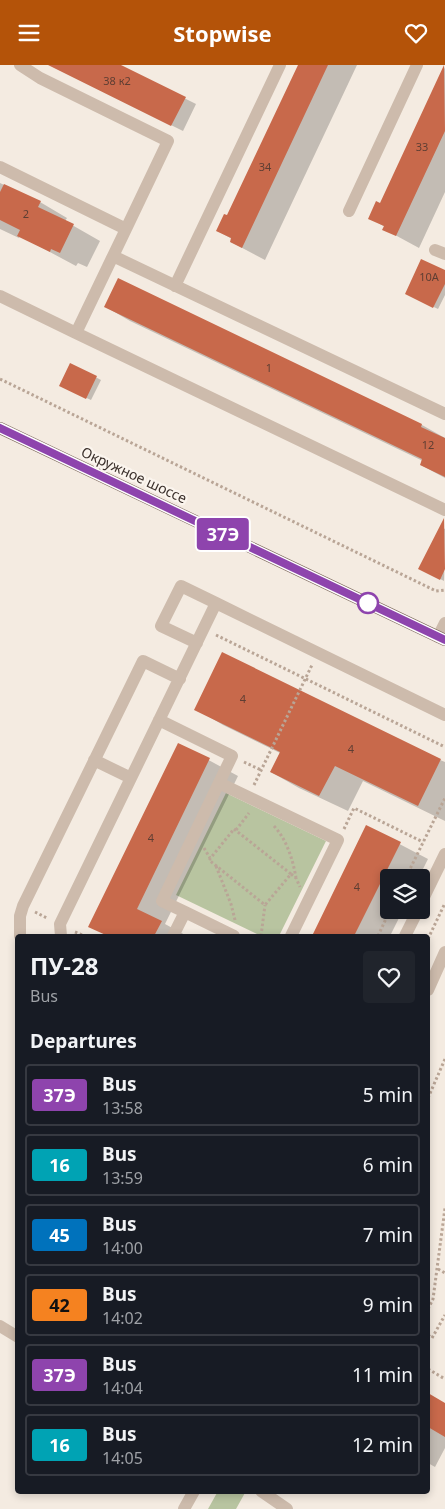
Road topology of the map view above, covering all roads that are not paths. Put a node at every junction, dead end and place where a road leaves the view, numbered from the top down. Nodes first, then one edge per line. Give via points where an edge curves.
1 (20, 65) edge
2 (280, 65) edge
3 (417, 65) edge
4 (0, 167) edge
5 (349, 211) dead end
6 (126, 229) junction
7 (113, 256) junction
8 (175, 285) junction
9 (0, 296) edge
10 (76, 333) junction
11 (445, 414) edge
12 (0, 428) edge
13 (445, 510) edge
14 (216, 603) junction
15 (445, 623) edge
16 (442, 638) edge
17 (197, 643) junction
18 (180, 679) junction
19 (445, 715) edge
20 (159, 720) junction
21 (94, 760) junction
22 (131, 778) junction
23 (219, 783) junction
24 (445, 854) edge
25 (430, 885) edge
26 (185, 912) junction
27 (414, 919) edge
28 (236, 932) edge
29 (20, 934) edge
30 (61, 934) edge
31 (174, 934) edge
32 (292, 934) edge
33 (406, 934) edge
34 (445, 952) edge
35 (430, 986) edge
36 (0, 1326) edge
37 (15, 1335) edge
38 (192, 1494) edge
39 (265, 1494) edge
40 (184, 1509) edge
41 (287, 1509) edge

1 - 6 street via 168,141
2 - 8 street
3 - 5 street
4 - 6 street
6 - 7 street
7 - 8 street
7 - 10 street
8 - 11 street
9 - 10 street
10 - 13 street
12 - 16 main road, Окружное шоссе
14 - 17 street
14 - 17 street via 181,586 161,626
14 - 19 street
15 - 16 street
17 - 18 street
18 - 20 street
18 - 21 street via 143,661
20 - 22 street
20 - 23 street via 232,756
21 - 22 street
21 - 29 street via 23,906
22 - 30 street via 60,924
23 - 26 street via 162,901
23 - 32 street via 338,840
24 - 25 street
26 - 28 street
26 - 31 street
27 - 33 street
34 - 35 street
36 - 37 street
38 - 40 street
39 - 41 street

